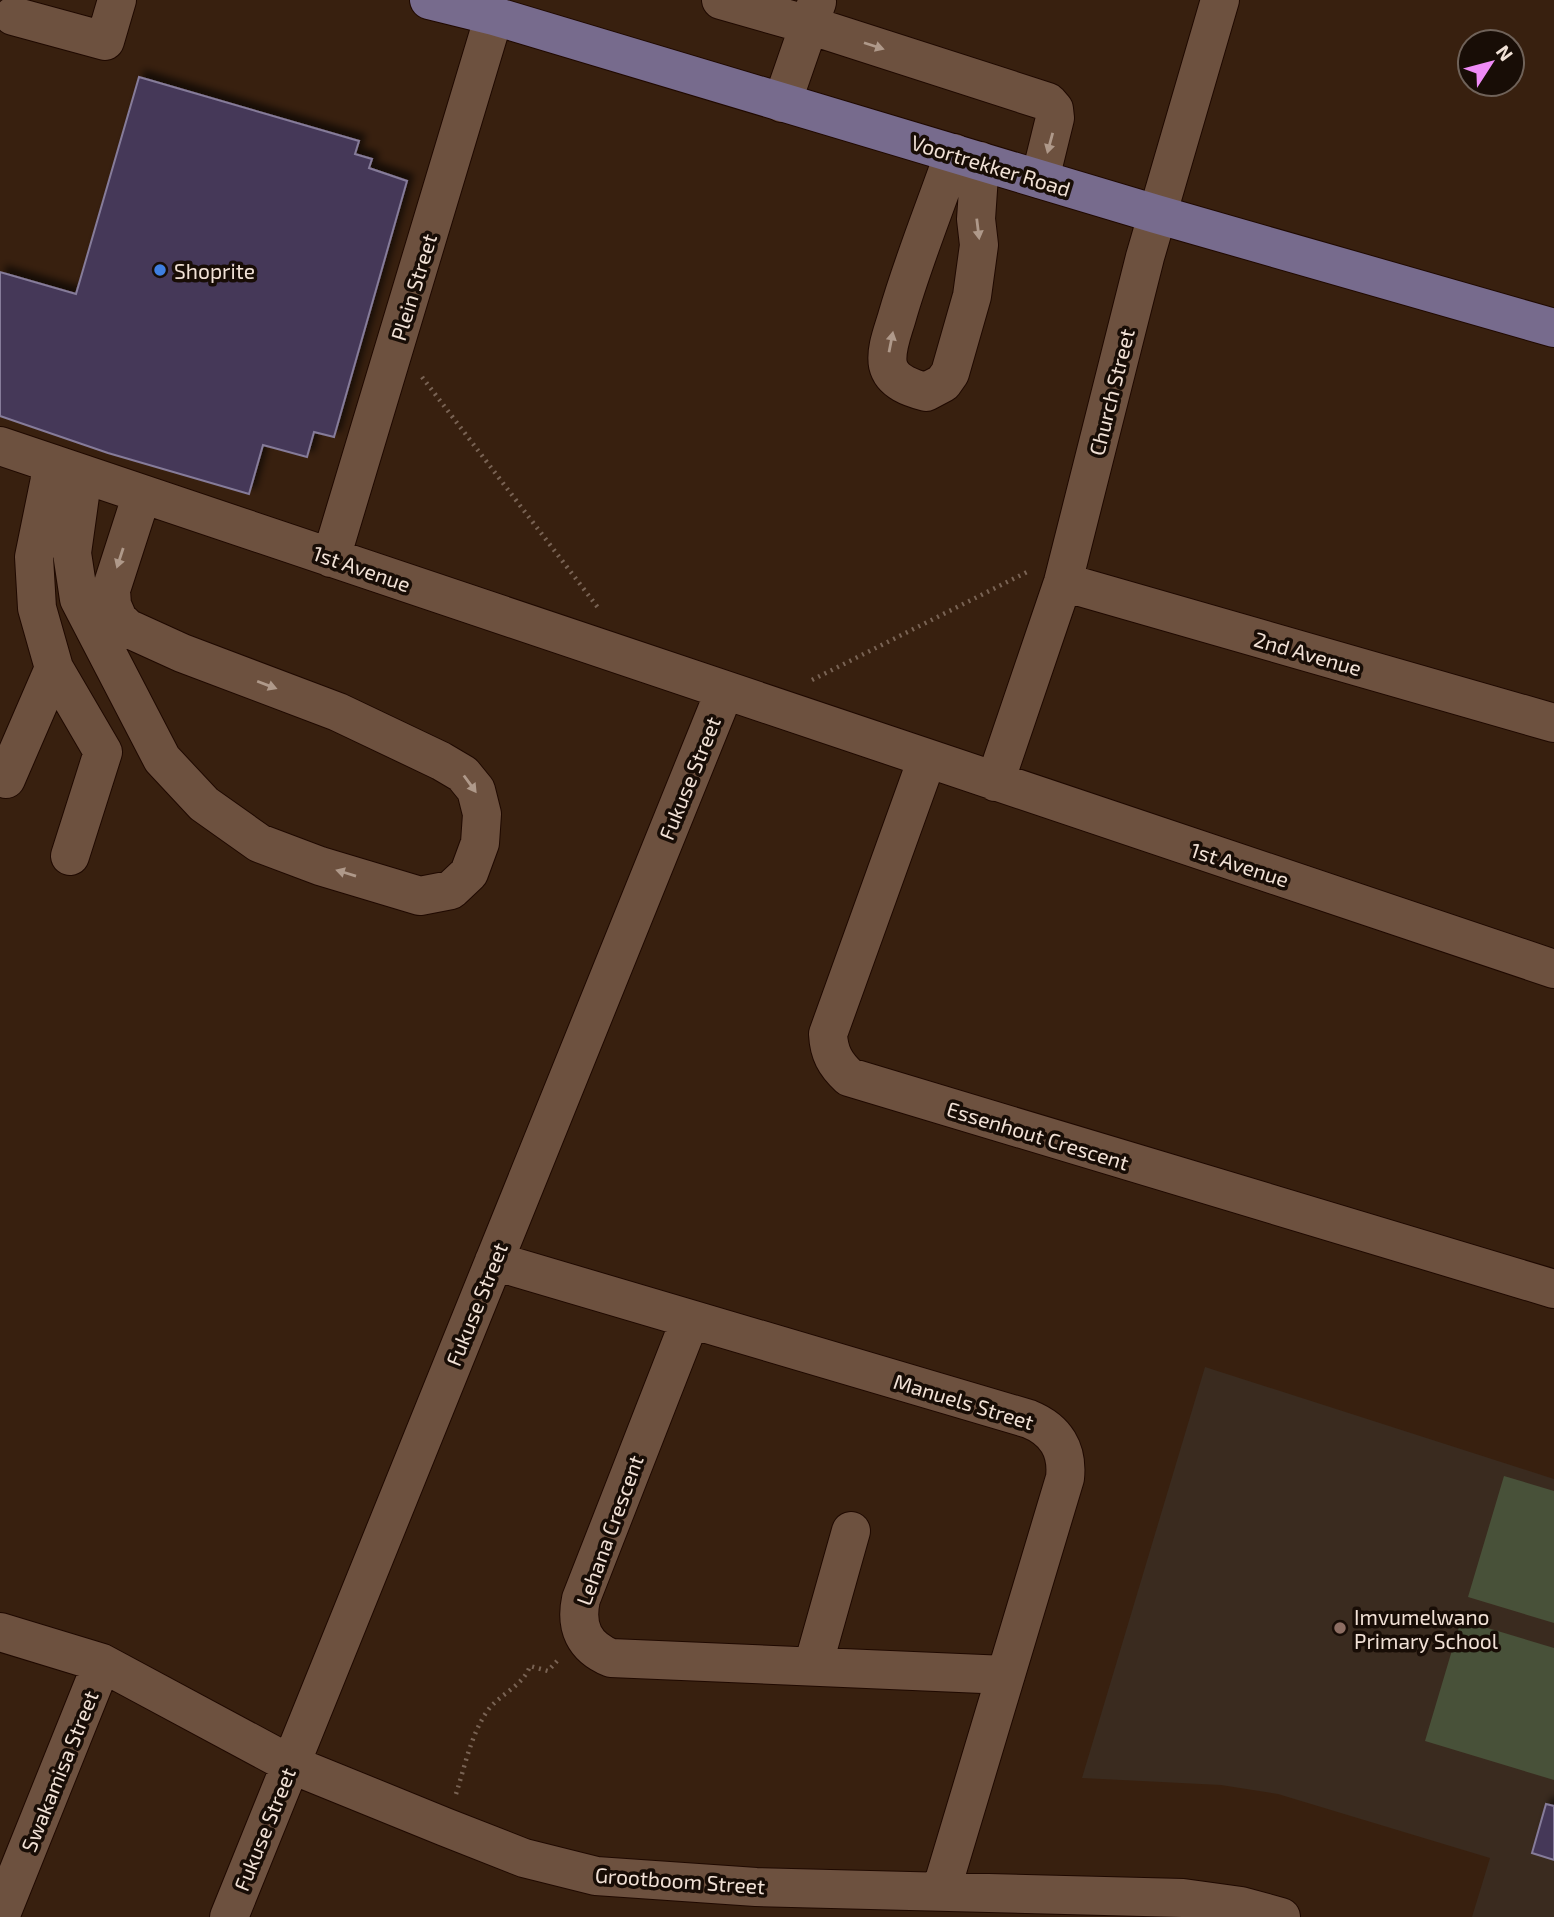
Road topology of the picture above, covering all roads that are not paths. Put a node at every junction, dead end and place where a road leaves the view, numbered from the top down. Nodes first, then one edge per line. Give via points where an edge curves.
1 (117, 0) edge
2 (721, 0) edge
3 (1220, 0) edge
4 (480, 8) edge
5 (813, 12) edge
6 (13, 16) dead end
7 (782, 103) junction
8 (967, 157) junction
9 (1040, 179) junction
10 (1156, 214) junction
11 (1554, 328) edge
12 (0, 446) edge
13 (68, 469) junction
14 (142, 494) junction
15 (331, 558) junction
16 (1063, 582) junction
17 (54, 668) junction
18 (725, 691) junction
19 (1554, 723) edge
20 (927, 759) junction
21 (6, 779) dead end
22 (995, 782) junction
23 (70, 856) dead end
24 (1554, 969) edge
25 (494, 1261) junction
26 (1554, 1289) edge
27 (690, 1320) junction
28 (851, 1531) dead end
29 (0, 1632) edge
30 (103, 1663) junction
31 (813, 1666) junction
32 (1006, 1675) junction
33 (290, 1763) junction
34 (8, 1873) edge
35 (941, 1891) junction
36 (751, 1902) edge
37 (0, 1917) edge
38 (229, 1917) edge
39 (1281, 1917) edge

1 - 6 street via 105,41
2 - 5 street
3 - 10 street, Church Street
4 - 7 main road, Voortrekker Road
4 - 15 street, Plein Street via 396,342
5 - 7 street
5 -> 9 street via 1048,102 1055,118
7 - 8 main road, Voortrekker Road
8 -> 8 street via 979,244 972,296 950,373 926,392 892,374 890,342 924,231
8 - 9 main road, Voortrekker Road
9 - 10 main road, Voortrekker Road
10 - 11 main road, Voortrekker Road
10 - 16 street, Church Street
12 - 13 street, 1st Avenue
13 - 14 street, 1st Avenue
14 -> 13 street via 111,590 118,619 127,628 182,653 338,712 463,774 476,790 482,814 480,843 469,873 451,890 421,896 259,843 204,804 162,759 79,599
13 - 17 street via 34,557 37,608
14 - 15 street, 1st Avenue
15 - 18 street, 1st Avenue
16 - 19 street, 2nd Avenue
16 - 22 street, Church Street
17 - 21 street
17 - 23 street via 103,752
18 - 20 street, 1st Avenue
18 - 25 street, Fukuse Street
20 - 22 street, 1st Avenue
20 - 26 street, Essenhout Crescent via 828,1034 833,1058 849,1077
22 - 24 street, 1st Avenue
25 - 27 street, Manuels Street
25 - 33 street, Fukuse Street
27 - 31 street, Lehana Crescent via 581,1599 582,1635 599,1653 611,1658
27 - 32 street, Manuels Street via 1029,1419 1054,1434 1065,1456 1065,1478
28 - 31 street
29 - 30 street, Grootboom Street
30 - 33 street, Grootboom Street
30 - 34 street, Swakamisa Street
31 - 32 street, Lehana Crescent
32 - 35 street, Manuels Street
33 - 36 street, Grootboom Street via 524,1858 596,1876
33 - 38 street, Fukuse Street
34 - 37 street, Swakamisa Street
35 - 36 street, Grootboom Street
35 - 39 street, Grootboom Street via 1182,1898

